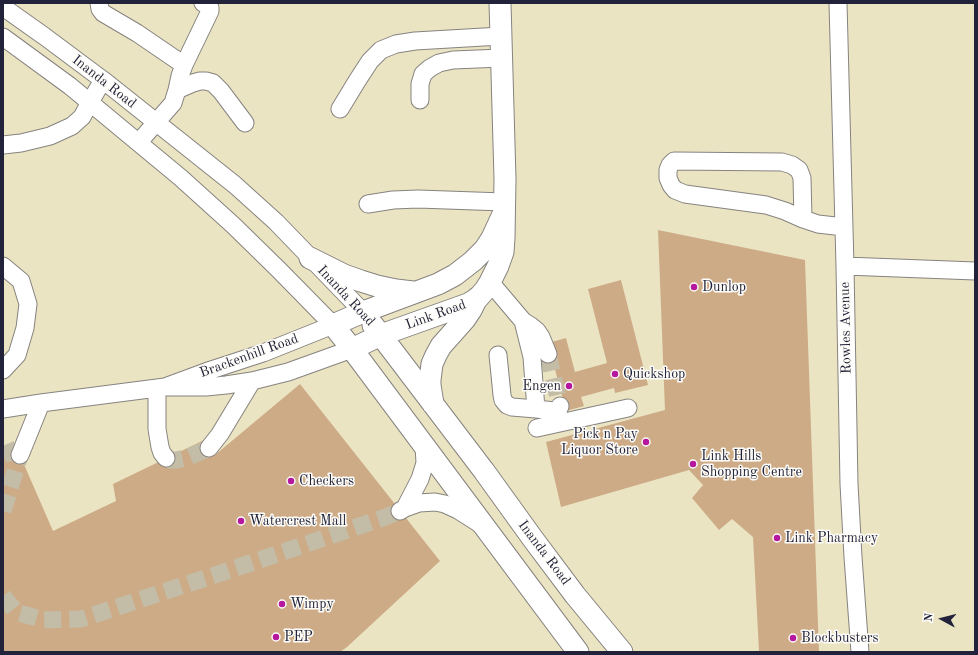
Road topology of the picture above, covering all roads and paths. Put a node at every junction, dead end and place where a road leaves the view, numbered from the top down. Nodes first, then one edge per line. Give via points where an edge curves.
1 (99, 3) edge
2 (203, 3) edge
3 (500, 3) edge
4 (838, 3) edge
5 (3, 7) edge
6 (501, 36) junction
7 (3, 37) edge
8 (502, 58) junction
9 (184, 65) junction
10 (103, 80) junction
11 (177, 90) junction
12 (420, 100) dead end
13 (90, 102) junction
14 (340, 110) dead end
15 (156, 122) junction
16 (245, 123) dead end
17 (139, 142) junction
18 (3, 145) edge
19 (368, 204) dead end
20 (504, 207) junction
21 (803, 219) junction
22 (844, 227) junction
23 (310, 258) junction
24 (474, 261) junction
25 (3, 266) edge
26 (845, 266) junction
27 (975, 271) edge
28 (484, 290) junction
29 (418, 292) junction
30 (363, 312) junction
31 (523, 321) junction
32 (333, 325) junction
33 (381, 335) junction
34 (352, 349) junction
35 (548, 354) tunnel mouth
36 (498, 355) dead end
37 (3, 370) edge
38 (252, 380) junction
39 (161, 388) junction
40 (41, 402) junction
41 (433, 404) junction
42 (560, 406) dead end
43 (628, 408) dead end
44 (3, 409) edge
45 (536, 409) junction
46 (537, 428) dead end
47 (424, 446) junction
48 (21, 447) tunnel mouth
49 (209, 448) tunnel mouth
50 (166, 458) dead end
51 (484, 526) junction
52 (578, 652) edge
53 (622, 652) edge
54 (860, 652) edge

1 - 9 street via 103,13
2 - 9 street via 208,5 210,11
3 - 6 main road, Link Road
4 - 22 street, Rowles Avenue
5 - 10 street, Inanda Road
6 - 8 main road, Link Road
6 - 14 street via 415,41 381,50 370,61
7 - 13 street, Inanda Road
8 - 12 street via 439,63 423,74
8 - 20 main road, Link Road
9 - 11 street
10 - 13 street
10 - 15 street, Inanda Road
11 - 15 street via 172,103
11 - 16 street via 193,83 213,83
13 - 17 street, Inanda Road
13 - 18 street via 82,117 72,126 50,136
15 - 17 street
15 - 23 street, Inanda Road via 235,185 276,222
17 - 32 street, Inanda Road via 233,225
19 - 20 street via 418,199
20 - 24 main road, Link Road via 492,238
20 - 28 main road, Link Road via 503,252
21 - 21 street via 802,178 799,170 792,165 782,162 674,161 668,170 668,178 675,190 692,195 766,205
21 - 22 street via 818,224
22 - 26 street, Rowles Avenue
23 - 29 main road via 376,286
23 - 30 street, Inanda Road
24 - 28 main road
24 - 29 main road, Link Road via 455,275
25 - 37 street via 21,281 28,304 25,328 17,355
26 - 27 street
26 - 54 street, Rowles Avenue via 849,484
28 - 31 street
28 - 33 main road, Link Road via 468,304
28 - 41 main road via 436,355 430,380
29 - 30 main road, Link Road
30 - 32 main road, Link Road
30 - 33 main road, Inanda Road
31 - 35 street via 537,331
31 - 45 street via 534,368
32 - 34 main road, Inanda Road
32 - 39 street, Brackenhill Road via 263,353
33 - 34 main road, Link Road
33 - 41 main road, Inanda Road
34 - 38 street, Brackenhill Road via 288,372
34 - 47 main road, Inanda Road
36 - 45 street via 503,400 512,406
38 - 39 street, Brackenhill Road via 206,387
38 - 49 street
39 - 40 street, Brackenhill Road
39 - 50 street via 157,428 160,447
40 - 44 street, Brackenhill Road
40 - 48 street
41 - 53 main road, Inanda Road via 533,539
42 - 45 street via 558,411
43 - 46 street
47 - 51 main road, Inanda Road
47 - 51 street via 425,463 420,479 402,509 426,502 445,504
51 - 52 main road, Inanda Road

